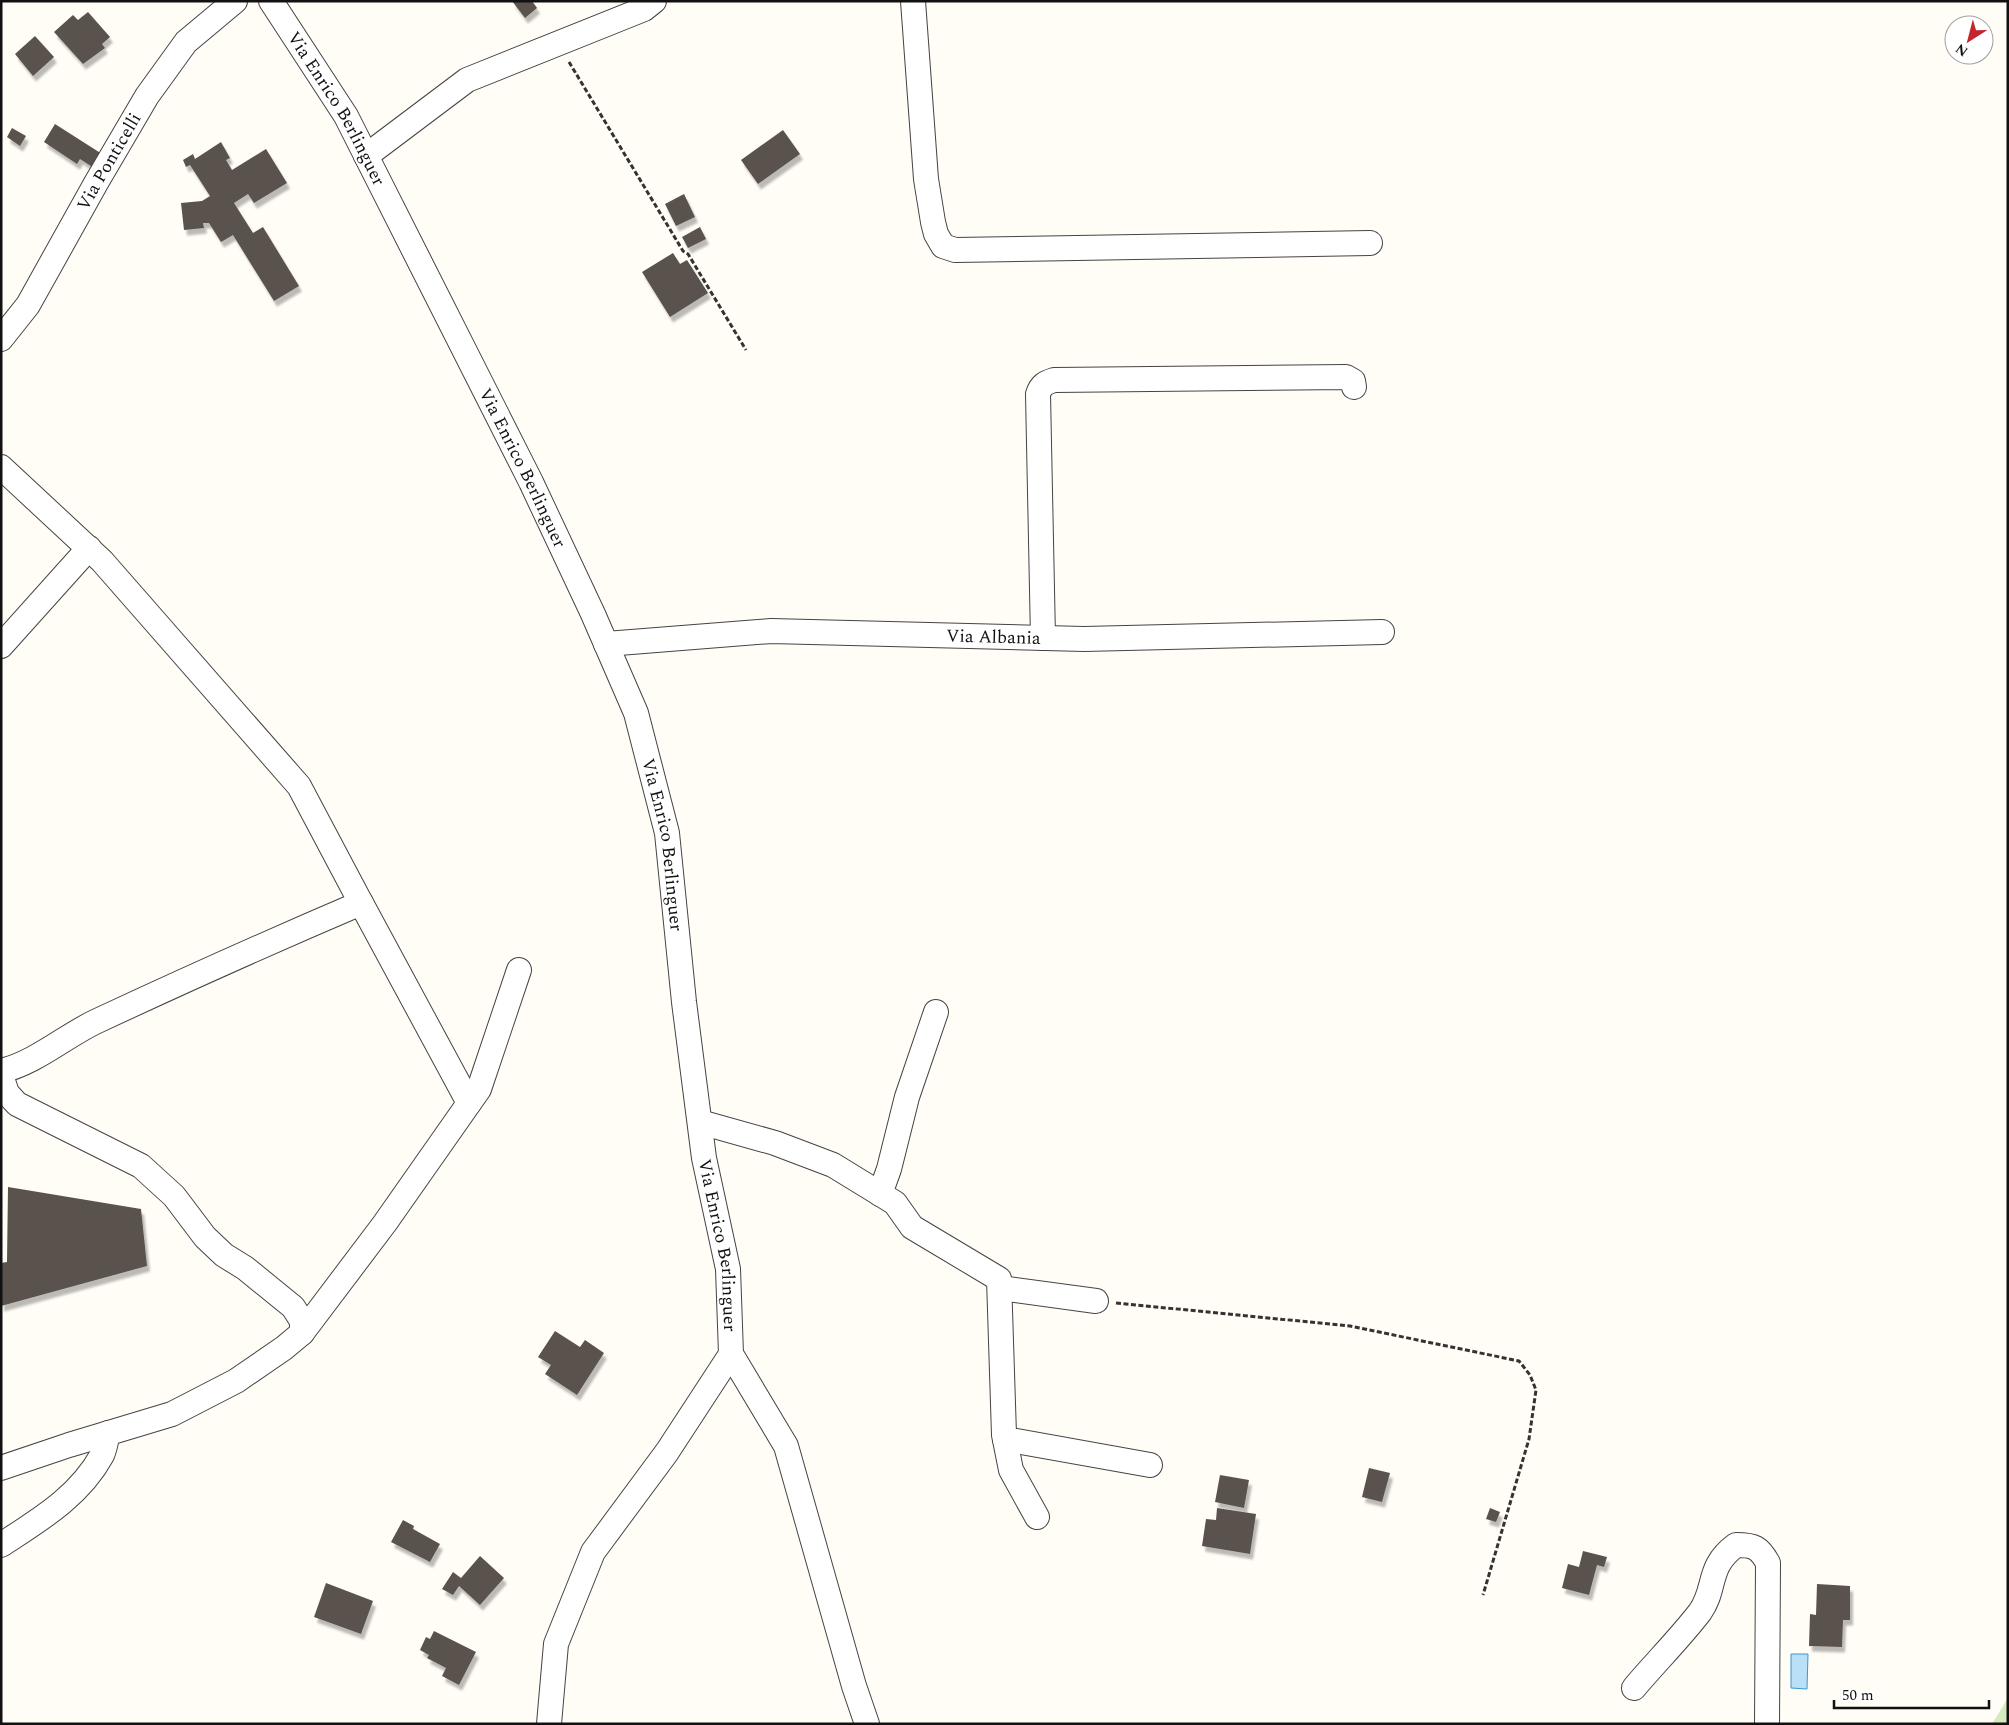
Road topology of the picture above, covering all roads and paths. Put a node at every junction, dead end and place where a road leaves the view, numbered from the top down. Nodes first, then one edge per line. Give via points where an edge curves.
1 (235, 1) edge
2 (271, 1) edge
3 (654, 1) edge
4 (913, 1) edge
5 (559, 44) junction
6 (366, 156) junction
7 (1370, 243) dead end
8 (1, 339) edge
9 (746, 350) dead end
10 (1354, 387) dead end
11 (1, 467) edge
12 (89, 548) junction
13 (1382, 632) dead end
14 (1042, 638) junction
15 (606, 644) junction
16 (1, 646) edge
17 (361, 903) junction
18 (519, 970) dead end
19 (936, 1012) dead end
20 (1, 1073) edge
21 (469, 1103) junction
22 (700, 1122) junction
23 (880, 1194) junction
24 (1000, 1288) junction
25 (1096, 1301) joint
26 (302, 1333) junction
27 (731, 1354) junction
28 (108, 1433) junction
29 (1005, 1439) junction
30 (1150, 1465) dead end
31 (1, 1468) edge
32 (1037, 1517) dead end
33 (1, 1545) edge
34 (1483, 1594) dead end
35 (1634, 1688) dead end
36 (549, 1724) edge
37 (867, 1724) edge
38 (1767, 1724) edge

1 - 8 street, Via Ponticelli via 186,42 147,96 28,305
2 - 6 street, Via Enrico Berlinguer via 346,116
3 - 5 street via 644,9
4 - 7 street via 926,179 936,234 943,246 955,250
5 - 6 street via 467,80
5 - 9 path
6 - 15 street, Via Enrico Berlinguer via 531,482
10 - 14 street via 1353,381 1346,377 1047,382 1038,394
11 - 12 street
12 - 16 street
12 - 17 street via 299,786
13 - 14 street, Via Albania
14 - 15 street, Via Albania via 771,631
15 - 22 street, Via Enrico Berlinguer via 636,713 667,833
17 - 20 street via 79,1030
17 - 21 street
18 - 21 street via 478,1089
19 - 23 street
20 - 26 street via 7,1093 18,1104 141,1166 174,1196 205,1237 224,1255 293,1307 302,1321
21 - 26 street via 385,1223
22 - 23 street via 775,1143 833,1165
22 - 27 street, Via Enrico Berlinguer via 704,1158 728,1269
23 - 24 street via 895,1203 912,1227 999,1279
24 - 25 street
24 - 29 street
25 - 34 path via 1350,1326 1519,1361 1536,1390 1529,1439
26 - 28 street via 236,1381 172,1414
27 - 36 street, Via Enrico Berlinguer via 667,1452 593,1552 556,1644
27 - 37 street via 786,1446
28 - 31 street
28 - 33 street via 102,1455 80,1486 52,1512
29 - 30 street
29 - 32 street via 1011,1470
35 - 38 street via 1701,1610 1720,1560 1736,1545 1749,1545 1760,1550 1768,1563

